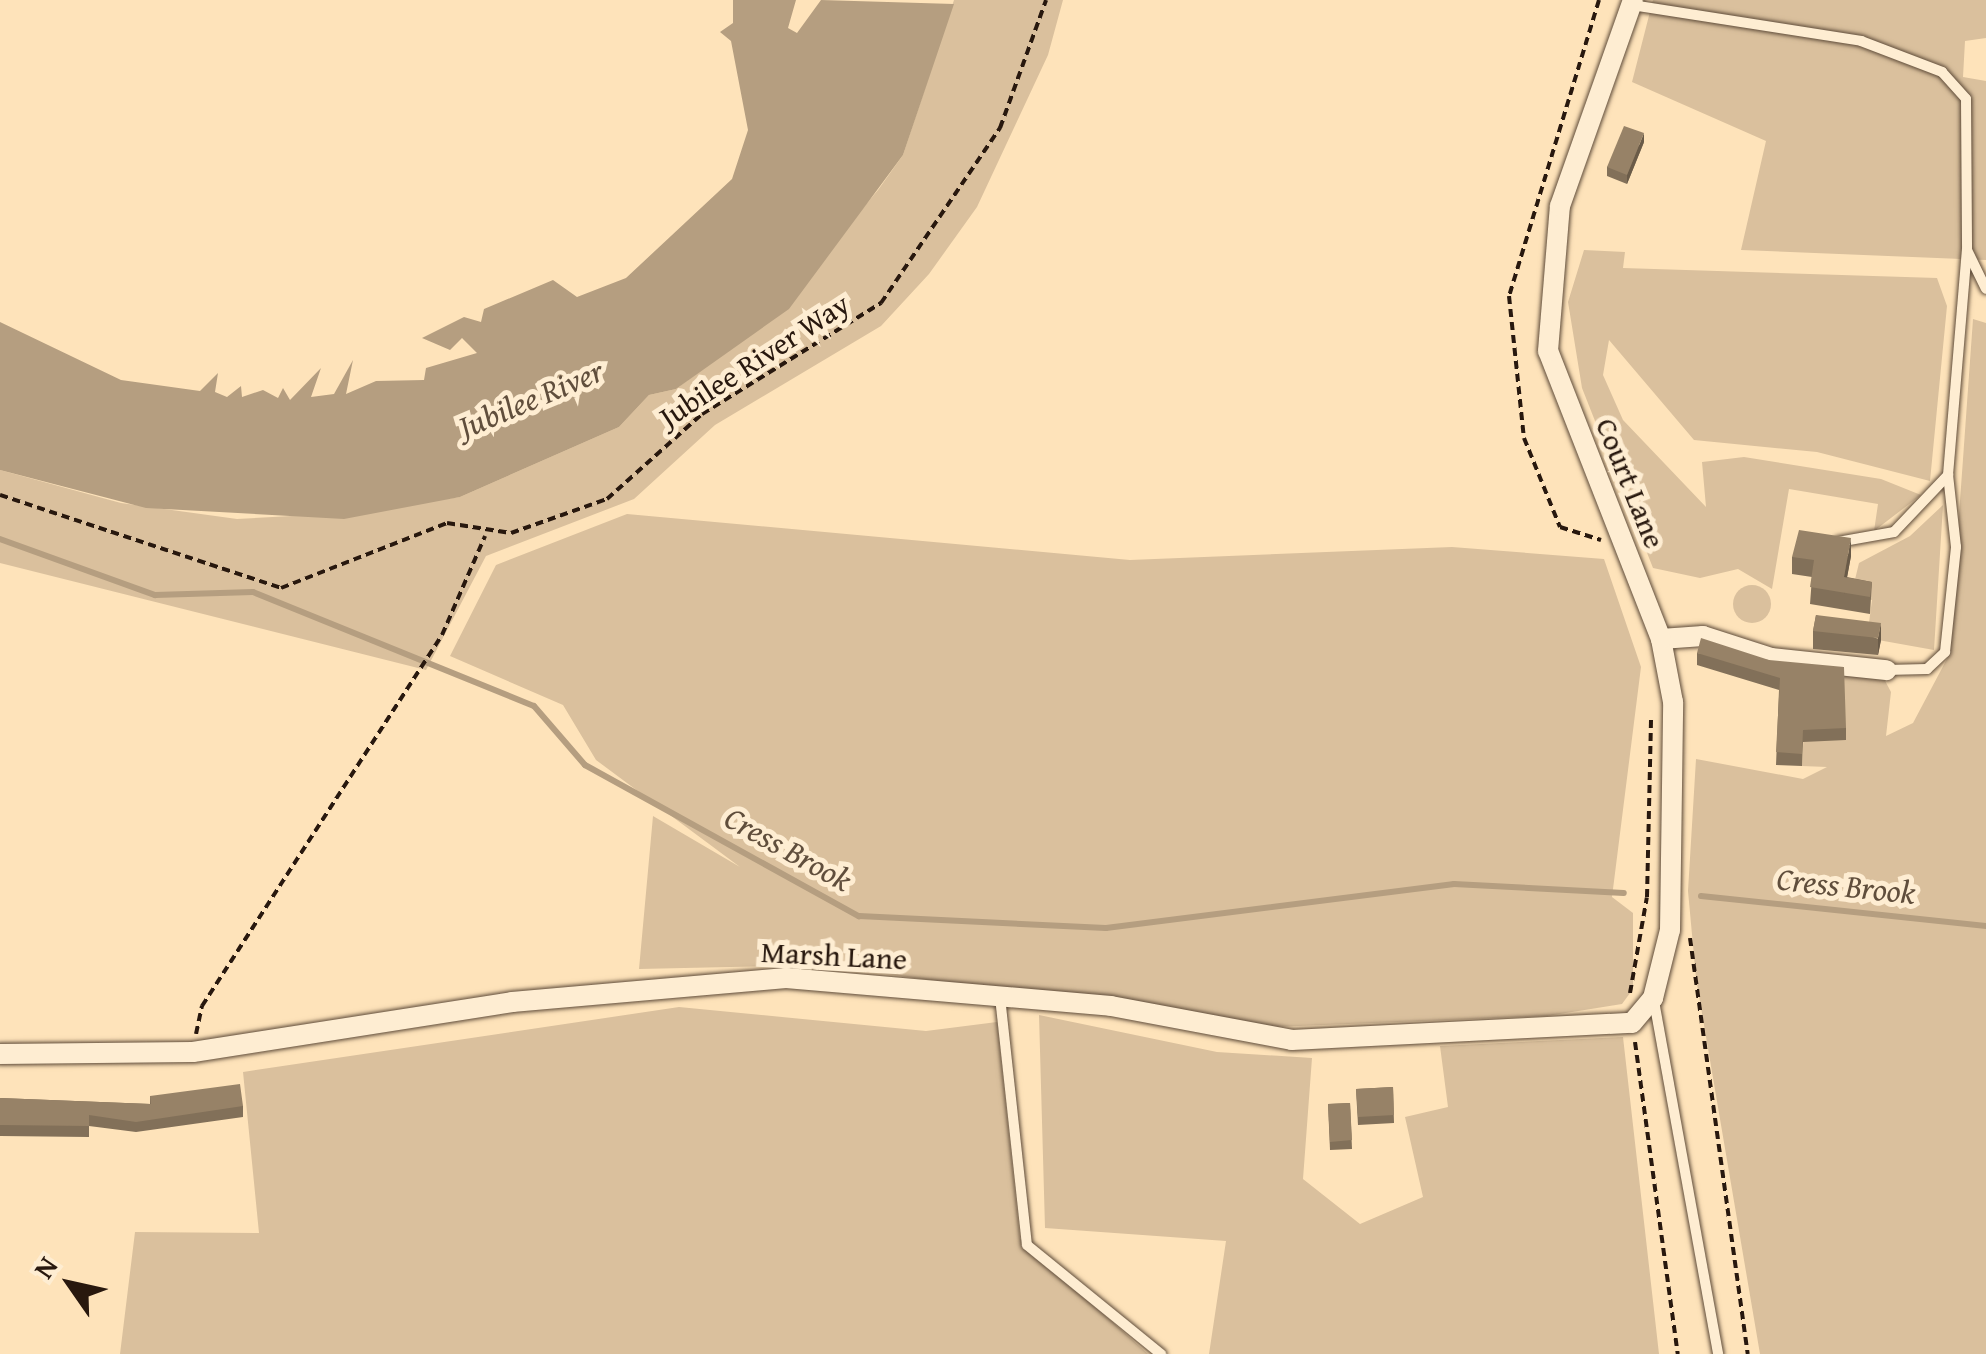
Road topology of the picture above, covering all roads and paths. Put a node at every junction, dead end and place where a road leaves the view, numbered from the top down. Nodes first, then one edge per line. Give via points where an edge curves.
1 (1046, 0) edge
2 (1599, 0) edge
3 (1632, 3) edge
4 (1967, 250) junction
5 (1986, 289) edge
6 (1948, 475) junction
7 (0, 495) edge
8 (485, 536) junction
9 (1816, 538) edge
10 (1609, 558) dead end
11 (1661, 639) junction
12 (1886, 670) joint
13 (1652, 699) dead end
14 (1690, 931) dead end
15 (1000, 996) junction
16 (1654, 998) junction
17 (1632, 1023) junction
18 (193, 1052) junction
19 (0, 1054) edge
20 (1162, 1354) edge
21 (1678, 1354) edge
22 (1718, 1354) edge
23 (1748, 1354) edge

1 - 8 path, Jubilee River Way via 1000,128 881,303 702,414 607,499
2 - 10 path via 1509,296 1524,438 1560,527 1602,540
3 - 4 lane via 1861,41 1942,72 1966,99
3 - 11 street, Court Lane via 1560,206 1548,351
4 - 5 lane
4 - 6 lane
6 - 9 lane via 1894,532 1852,544
6 - 12 lane via 1956,518 1945,652 1926,668
7 - 8 path, Jubilee River Way via 281,588 447,523
8 - 18 path via 442,635 202,1006
11 - 12 street via 1704,636 1771,658
11 - 16 street, Court Lane via 1673,702 1670,930
13 - 17 path via 1647,897 1630,977
14 - 23 path
15 - 17 street, Marsh Lane via 1292,1040
15 - 18 street, Marsh Lane via 786,978 512,1002
15 - 20 lane via 1027,1245
16 - 17 street
16 - 22 lane
17 - 21 path
18 - 19 street, Marsh Lane

